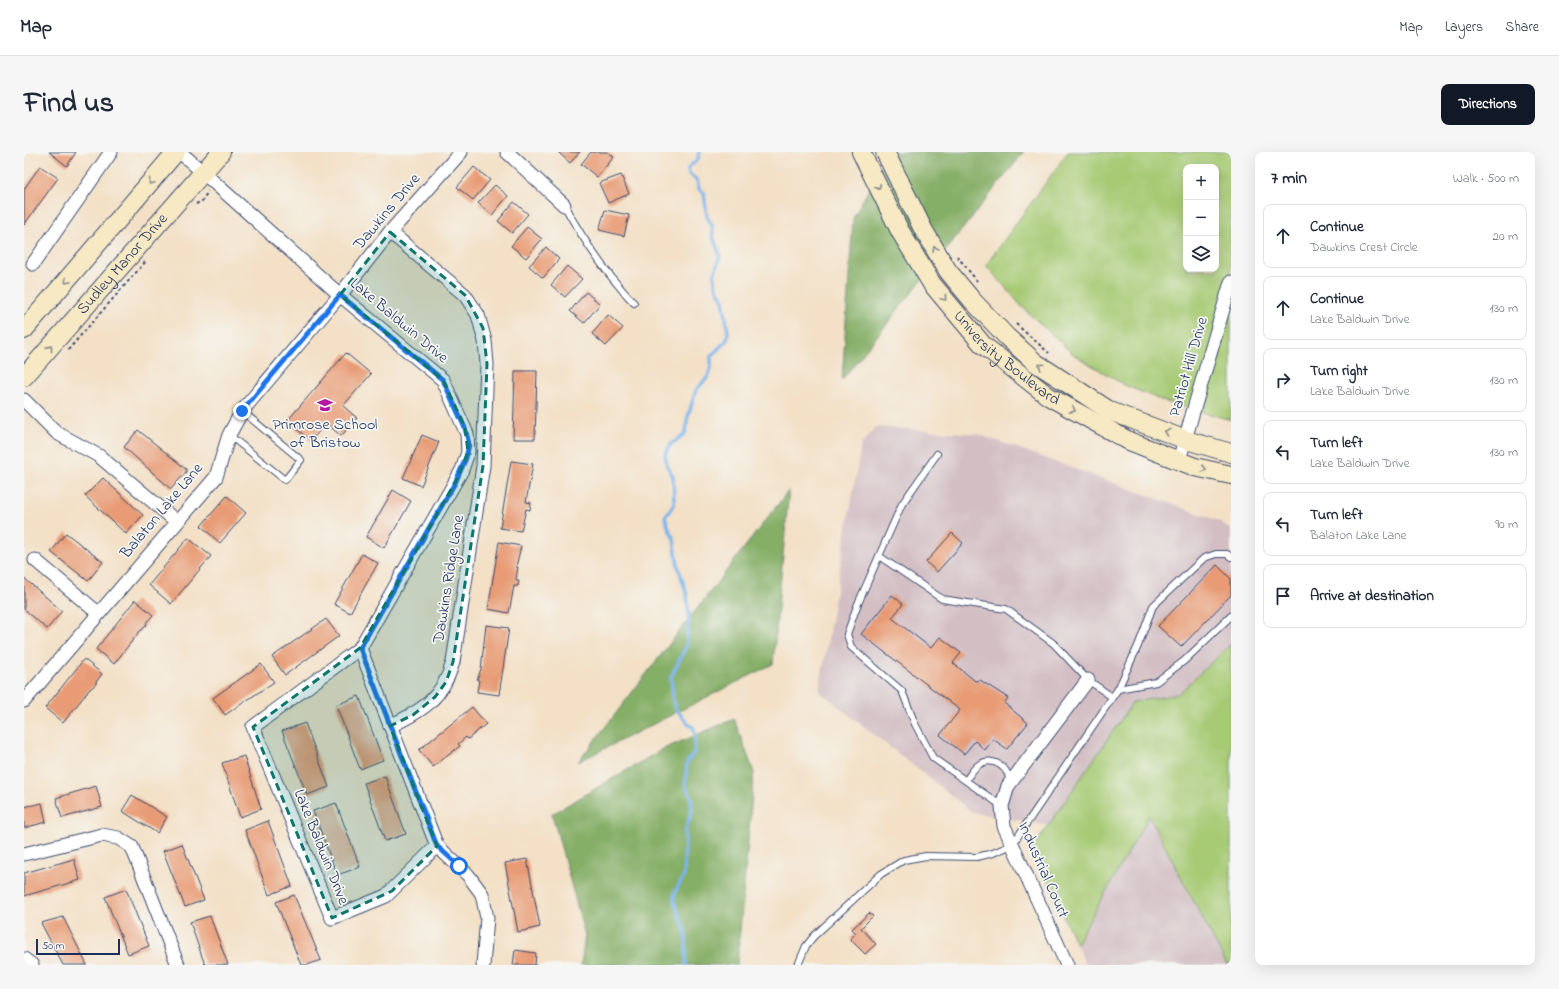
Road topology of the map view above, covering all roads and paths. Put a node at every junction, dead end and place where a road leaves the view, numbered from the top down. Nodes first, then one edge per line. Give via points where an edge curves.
1 (111, 152) edge
2 (176, 152) edge
3 (180, 152) edge
4 (221, 152) edge
5 (461, 152) edge
6 (507, 152) edge
7 (861, 152) edge
8 (885, 152) edge
9 (204, 173) junction
10 (564, 205) joint
11 (390, 232) junction
12 (953, 250) dead end
13 (33, 264) dead end
14 (1231, 282) edge
15 (980, 285) dead end
16 (340, 295) junction
17 (634, 303) dead end
18 (1015, 323) dead end
19 (24, 330) edge
20 (1050, 354) dead end
21 (24, 377) edge
22 (24, 400) edge
23 (242, 411) junction
24 (229, 435) junction
25 (1186, 440) junction
26 (1231, 453) edge
27 (937, 454) dead end
28 (1179, 460) junction
29 (1231, 475) edge
30 (177, 522) junction
31 (879, 556) junction
32 (1231, 557) edge
33 (35, 560) dead end
34 (98, 613) junction
35 (1231, 616) edge
36 (360, 648) junction
37 (1088, 680) junction
38 (1118, 688) junction
39 (1112, 697) junction
40 (24, 701) edge
41 (390, 726) junction
42 (966, 780) junction
43 (1008, 786) junction
44 (1002, 806) junction
45 (1012, 845) junction
46 (437, 846) junction
47 (24, 854) edge
48 (24, 959) edge
49 (32, 965) edge
50 (178, 965) edge
51 (483, 965) edge
52 (798, 965) edge
53 (1067, 965) edge

1 - 13 street
2 -> 19 main road, Sudley Manor Drive
3 - 9 street, Lake Baldwin Drive
4 - 9 main road, Sudley Manor Drive
5 - 11 street, Dawkins Drive
6 - 10 street
7 -> 28 main road, University Boulevard via 900,232 932,284 983,345 1048,396 1129,441
25 -> 8 main road, University Boulevard via 1110,411 1036,363 1007,337 948,271
9 - 16 street, Lake Baldwin Drive
21 -> 9 main road, Sudley Manor Drive
10 - 17 lane via 583,239 617,286
11 - 16 street, Dawkins Drive
11 - 41 street, Dawkins Ridge Lane via 465,295 478,314 483,328 487,364 483,466 454,662 446,682 435,698 413,715
12 - 15 path
14 - 25 street, Patriot Hill Drive
16 - 23 street, Balaton Lake Lane
16 - 36 street, Lake Baldwin Drive via 443,380 465,428 469,444 456,481
18 - 20 path
22 - 30 street via 57,433 99,456
23 - 24 street, Balaton Lake Lane
23 - 24 lane via 302,460 285,480
24 - 30 street, Balaton Lake Lane via 216,477
25 - 26 main road, University Boulevard
25 - 28 street, Patriot Hill Drive
27 - 31 lane via 902,504
28 -> 29 main road, University Boulevard via 1195,467
30 - 34 street, Balaton Lake Lane
31 - 37 lane via 942,599 1006,609 1053,643
31 - 42 lane via 851,619 847,634 851,647 902,691 915,724 933,758
32 - 38 lane via 1227,554 1216,554 1204,558 1153,606
33 - 34 street
34 - 40 street, Balaton Lake Lane
35 - 38 lane via 1184,661 1156,682
36 - 41 street
36 - 46 street, Lake Baldwin Drive via 253,727 332,918 386,896
37 - 39 lane
37 - 43 street, Industrial Court
38 - 39 lane
39 - 45 lane
41 - 46 street
42 - 43 lane via 982,762 997,763 1009,776
42 - 44 lane
43 - 44 street, Industrial Court
44 - 45 street, Industrial Court via 1004,826
45 - 52 lane via 976,857 915,857 890,867 814,936 806,946
45 - 53 street, Industrial Court
46 - 51 street via 468,875 482,894 487,918
47 - 50 street via 102,835 118,838 132,847
48 - 49 street

